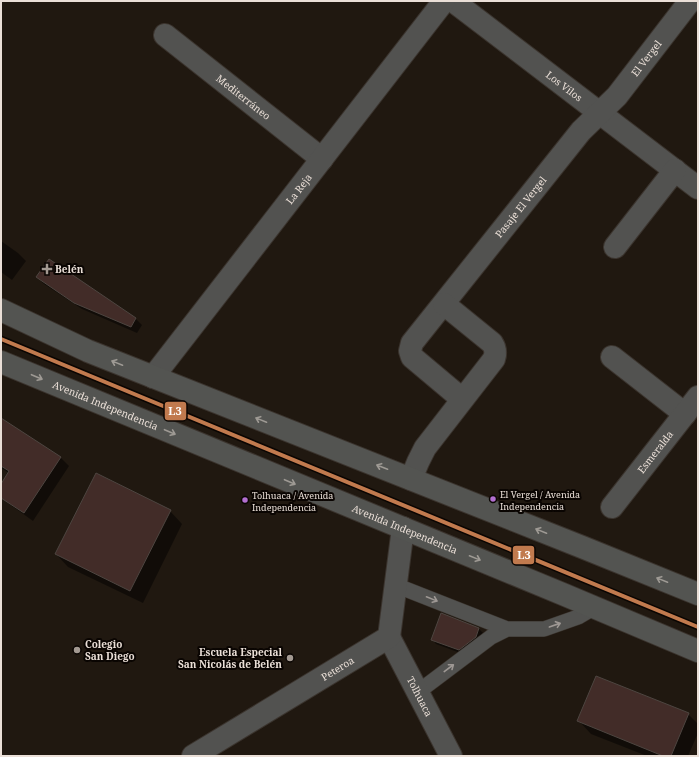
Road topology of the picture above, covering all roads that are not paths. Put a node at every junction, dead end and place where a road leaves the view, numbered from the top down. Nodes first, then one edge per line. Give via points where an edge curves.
1 (444, 1) edge
2 (453, 1) edge
3 (690, 1) edge
4 (165, 35) dead end
5 (600, 113) junction
6 (322, 159) junction
7 (675, 170) junction
8 (698, 188) edge
9 (615, 247) dead end
10 (444, 304) junction
11 (1, 310) edge
12 (612, 357) dead end
13 (1, 362) edge
14 (153, 377) junction
15 (462, 399) junction
16 (692, 406) edge
17 (412, 479) junction
18 (612, 507) dead end
19 (402, 528) junction
20 (395, 585) junction
21 (698, 593) edge
22 (596, 607) junction
23 (507, 629) junction
24 (389, 637) junction
25 (698, 651) edge
26 (418, 692) junction
27 (193, 756) edge
28 (451, 756) edge

1 - 6 street, La Reja
2 - 5 street, Los Vilos
3 - 5 street, El Vergel via 617,96
4 - 6 street, Mediterráneo
5 - 7 street, Los Vilos
5 - 10 street, Pasaje El Vergel via 581,131
6 - 14 street, La Reja
7 - 8 street, Los Vilos
7 - 9 street
10 - 15 street via 492,343 496,351 494,359
10 - 15 street, Pasaje El Vergel via 412,343 410,351 416,362
14 -> 11 main road via 88,351
12 - 16 street
13 -> 19 main road, Avenida Independencia
17 -> 14 main road
15 - 17 street via 425,448
16 - 18 street, Esmeralda
21 -> 17 main road
19 - 20 street
19 -> 22 main road, Avenida Independencia
20 -> 23 lane
20 - 24 street
23 -> 22 lane via 544,629 578,617
22 - 25 main road, Avenida Independencia
26 -> 23 lane via 491,637
24 - 26 street, Tolhuaca
24 - 27 street, Peteroa
26 - 28 street, Tolhuaca

